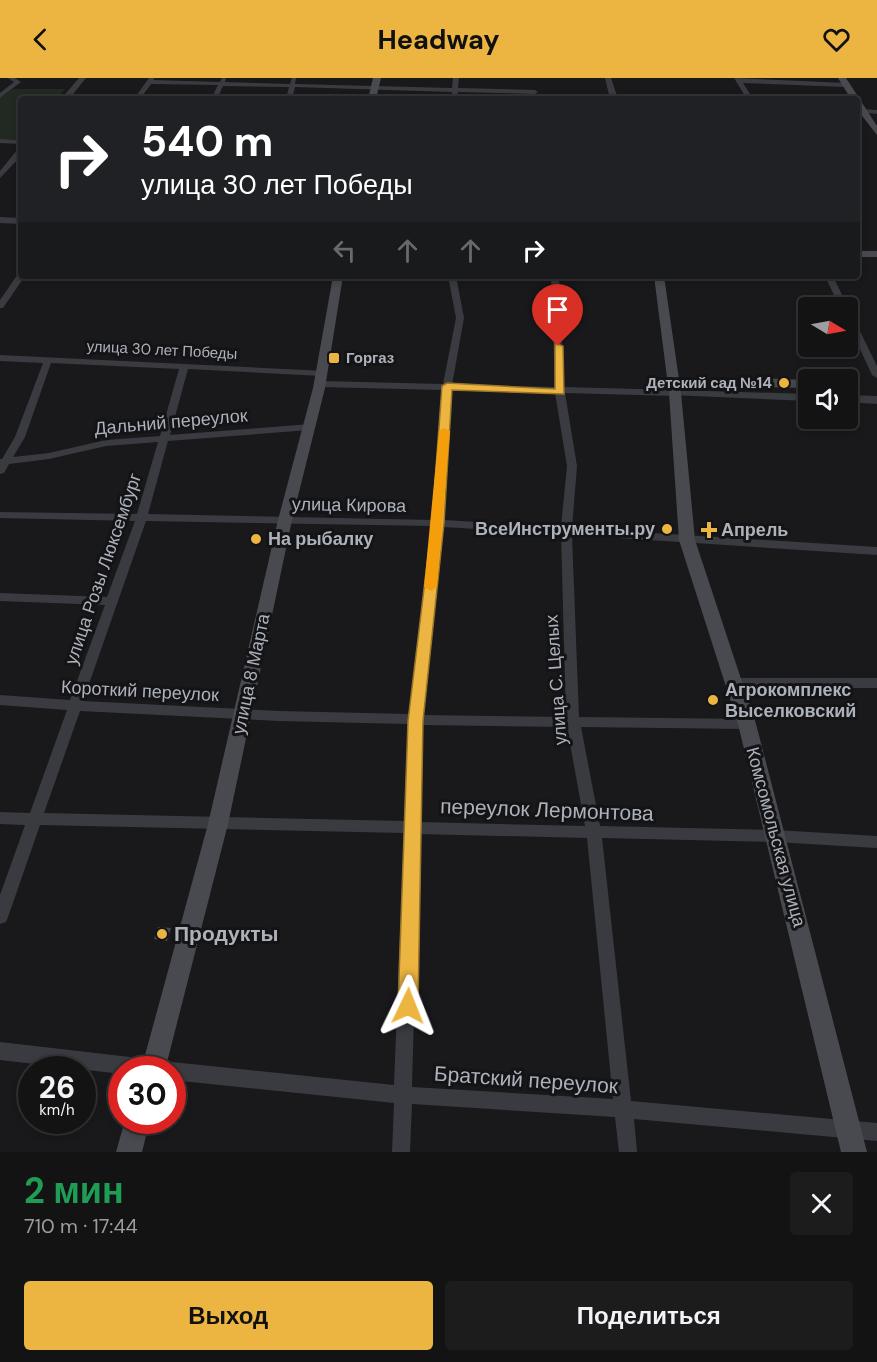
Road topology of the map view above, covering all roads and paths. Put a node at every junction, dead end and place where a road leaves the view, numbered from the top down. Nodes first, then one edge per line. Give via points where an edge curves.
1 (11, 78) edge
2 (83, 78) edge
3 (456, 78) edge
4 (608, 78) edge
5 (738, 79) edge
6 (150, 80) edge
7 (223, 80) edge
8 (294, 81) edge
9 (376, 82) edge
10 (844, 82) edge
11 (455, 89) junction
12 (0, 96) edge
13 (68, 96) edge
14 (139, 96) edge
15 (215, 96) edge
16 (290, 96) edge
17 (454, 96) edge
18 (536, 96) edge
19 (613, 96) edge
20 (748, 96) edge
21 (853, 96) edge
22 (860, 106) edge
23 (863, 111) junction
24 (877, 112) edge
25 (877, 132) edge
26 (0, 141) edge
27 (18, 142) edge
28 (18, 155) edge
29 (0, 176) edge
30 (0, 220) edge
31 (18, 222) edge
32 (860, 254) edge
33 (877, 254) edge
34 (19, 279) edge
35 (338, 279) edge
36 (453, 279) edge
37 (555, 279) edge
38 (659, 279) edge
39 (830, 279) edge
40 (839, 297) edge
41 (0, 306) edge
42 (858, 336) edge
43 (0, 358) edge
44 (48, 360) junction
45 (184, 366) junction
46 (877, 375) edge
47 (321, 378) junction
48 (447, 386) junction
49 (560, 392) junction
50 (675, 393) junction
51 (798, 398) edge
52 (858, 399) edge
53 (877, 400) edge
54 (310, 427) junction
55 (165, 437) junction
56 (2, 465) edge
57 (0, 515) edge
58 (142, 516) junction
59 (285, 520) junction
60 (438, 523) junction
61 (566, 531) junction
62 (687, 540) junction
63 (877, 551) edge
64 (0, 597) edge
65 (111, 601) junction
66 (733, 683) junction
67 (877, 683) edge
68 (0, 700) edge
69 (75, 706) junction
70 (242, 715) junction
71 (415, 721) junction
72 (573, 722) junction
73 (747, 724) junction
74 (0, 818) edge
75 (36, 819) junction
76 (218, 824) junction
77 (414, 827) junction
78 (594, 832) junction
79 (775, 836) junction
80 (877, 843) edge
81 (0, 917) edge
82 (0, 1051) edge
83 (156, 1056) edge
84 (108, 1064) edge
85 (186, 1072) edge
86 (405, 1095) junction
87 (625, 1109) junction
88 (849, 1130) junction
89 (877, 1132) edge
90 (134, 1134) edge
91 (129, 1152) edge
92 (401, 1152) edge
93 (628, 1152) edge
94 (854, 1152) edge

1 - 12 street via 18,82
2 - 13 street
3 - 11 street
4 - 19 street
5 - 10 street
5 - 20 street
6 - 7 street
6 - 14 street
7 - 8 street
7 - 15 street
8 - 9 street
8 - 16 street
9 - 11 street
10 - 21 main road
11 - 17 street
11 - 18 street via 535,88
22 - 23 main road
23 - 24 street
23 - 25 main road
26 - 27 street
28 - 29 street
30 - 31 street
32 - 33 main road
34 - 41 street
35 - 47 main road, улица 8 Марта
36 - 48 street via 460,318
37 - 49 street, улица С. Целых
38 - 50 main road, Комсомольская улица
39 - 40 street
42 - 46 street
43 - 44 street, улица 30 лет Победы
44 - 45 street, улица 30 лет Победы
44 - 56 street via 21,437
45 - 47 street, улица 30 лет Победы
45 - 55 street, улица Розы Люксембург
47 - 48 street, улица 30 лет Победы
47 - 54 main road, улица 8 Марта
48 - 49 street, улица 30 лет Победы
48 - 60 street
49 - 50 street, улица 30 лет Победы
49 - 61 street, улица С. Целых via 572,466
50 - 51 street, улица 30 лет Победы
50 - 62 main road, Комсомольская улица
52 - 53 street
54 - 55 street, Дальний переулок
54 - 59 main road, улица 8 Марта
55 - 56 street, Дальний переулок via 106,443
55 - 58 street, улица Розы Люксембург
57 - 58 street, улица Кирова
58 - 59 street, улица Кирова
58 - 65 street, улица Розы Люксембург
59 - 60 street, улица Кирова
59 - 70 main road, улица 8 Марта
60 - 61 street, улица Кирова
60 - 71 street
61 - 62 street, улица Кирова
61 - 72 street, улица С. Целых
62 - 63 street, улица Кирова
62 - 66 main road, Комсомольская улица
64 - 65 street
65 - 69 street, улица Розы Люксембург
66 - 67 street
66 - 73 main road, Комсомольская улица
68 - 69 street, Короткий переулок
69 - 70 street, Короткий переулок
69 - 75 street, улица Розы Люксембург
70 - 71 street, Короткий переулок
70 - 76 main road, улица 8 Марта
71 - 72 street, Короткий переулок
71 - 77 street
72 - 73 street, Короткий переулок
72 - 78 street, улица С. Целых
73 - 79 main road, Комсомольская улица
74 - 75 street, переулок Лермонтова
75 - 76 street, переулок Лермонтова
75 - 81 street, улица Розы Люксембург
76 - 77 street, переулок Лермонтова
76 - 83 main road, улица 8 Марта
77 - 78 street, переулок Лермонтова
77 - 86 street
78 - 79 street, переулок Лермонтова
78 - 87 street, улица С. Целых
79 - 80 street, переулок Лермонтова
79 - 88 main road, Комсомольская улица
82 - 84 street
85 - 86 street, Братский переулок
86 - 87 street, Братский переулок
86 - 92 street
87 - 88 street, Братский переулок
87 - 93 street, улица С. Целых
88 - 89 street, Братский переулок
88 - 94 main road, Комсомольская улица
90 - 91 main road

